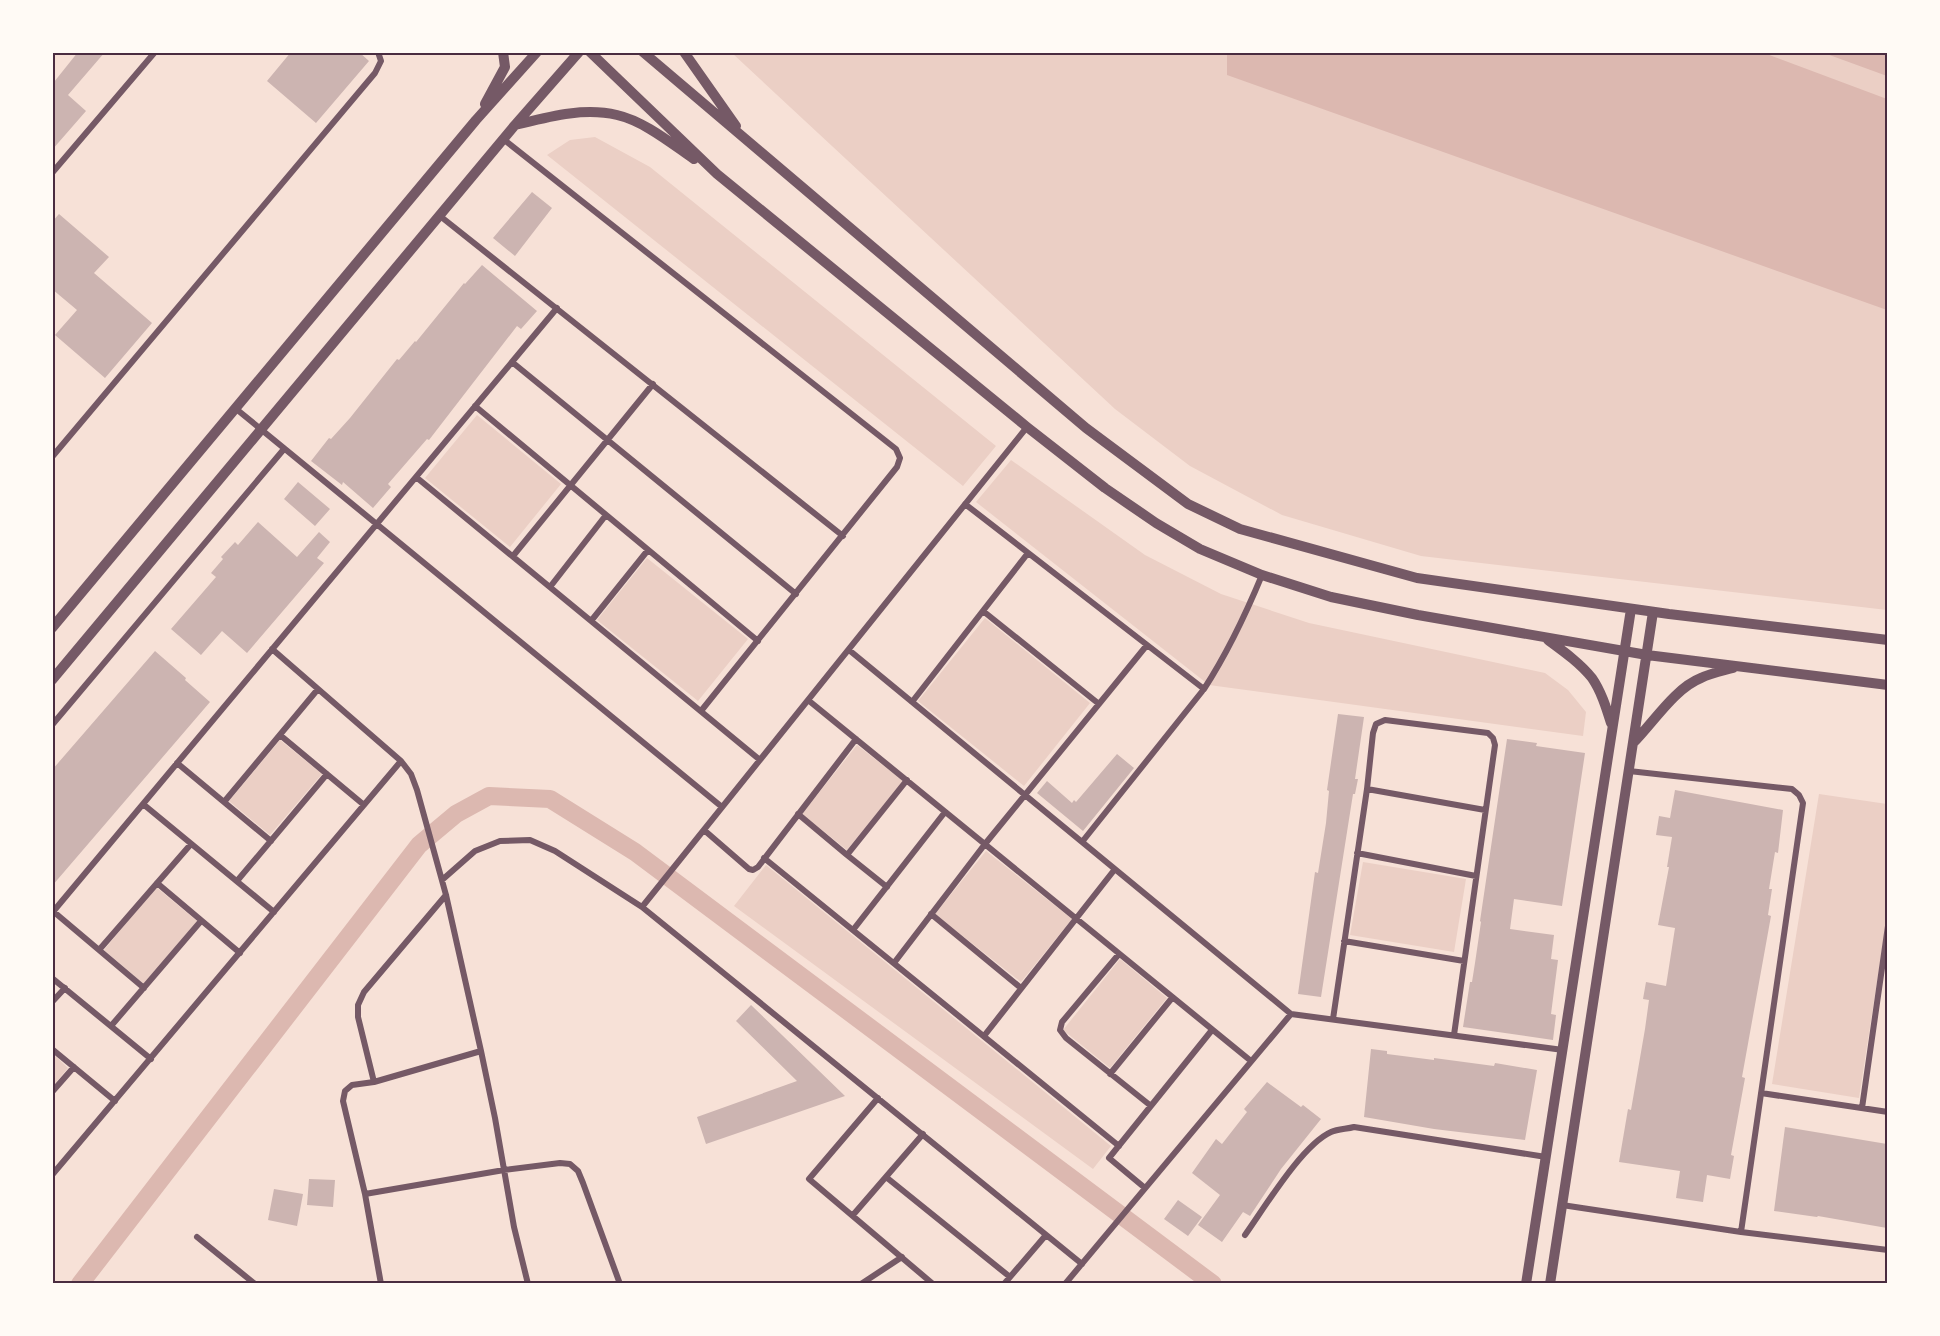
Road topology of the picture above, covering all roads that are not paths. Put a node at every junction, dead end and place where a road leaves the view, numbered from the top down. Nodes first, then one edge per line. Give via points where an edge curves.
1 (378, 52) edge
2 (503, 52) edge
3 (537, 52) edge
4 (579, 52) edge
5 (590, 52) edge
6 (643, 52) edge
7 (684, 52) edge
8 (153, 53) edge
9 (476, 120) junction
10 (515, 125) junction
11 (503, 139) junction
12 (748, 141) junction
13 (55, 165) edge
14 (52, 173) edge
15 (717, 174) junction
16 (440, 216) junction
17 (557, 308) junction
18 (512, 362) junction
19 (653, 384) junction
20 (475, 406) junction
21 (235, 408) junction
22 (1027, 427) junction
23 (261, 429) junction
24 (607, 440) junction
25 (284, 449) junction
26 (52, 457) edge
27 (416, 477) junction
28 (570, 485) junction
29 (965, 504) junction
30 (606, 515) junction
31 (376, 524) junction
32 (843, 536) junction
33 (648, 550) junction
34 (1028, 553) junction
35 (513, 556) junction
36 (1262, 574) junction
37 (550, 587) junction
38 (796, 594) junction
39 (1631, 609) junction
40 (983, 611) junction
41 (1653, 612) junction
42 (591, 621) junction
43 (52, 628) edge
44 (1545, 638) junction
45 (1887, 640) edge
46 (758, 641) junction
47 (1147, 645) junction
48 (272, 649) junction
49 (849, 650) junction
50 (1624, 651) junction
51 (1647, 655) junction
52 (1739, 666) junction
53 (52, 680) edge
54 (1887, 684) edge
55 (318, 689) junction
56 (1204, 689) junction
57 (808, 700) junction
58 (912, 702) junction
59 (1099, 704) junction
60 (701, 711) junction
61 (52, 725) edge
62 (1612, 726) junction
63 (280, 735) junction
64 (856, 739) junction
65 (1633, 743) junction
66 (760, 759) junction
67 (401, 761) junction
68 (177, 763) junction
69 (1629, 771) junction
70 (327, 774) junction
71 (907, 780) junction
72 (1367, 789) junction
73 (1025, 795) junction
74 (224, 802) junction
75 (143, 804) junction
76 (364, 805) junction
77 (722, 807) junction
78 (1485, 810) junction
79 (945, 812) junction
80 (798, 814) junction
81 (704, 830) junction
82 (271, 841) junction
83 (1082, 842) junction
84 (191, 844) junction
85 (985, 844) junction
86 (1357, 853) junction
87 (847, 855) junction
88 (764, 858) junction
89 (1115, 869) junction
90 (1476, 876) junction
91 (442, 880) junction
92 (237, 881) junction
93 (157, 883) junction
94 (887, 887) junction
95 (446, 895) junction
96 (642, 907) junction
97 (274, 912) junction
98 (53, 913) edge
99 (931, 914) junction
100 (1076, 919) junction
101 (201, 921) junction
102 (1887, 926) edge
103 (854, 930) junction
104 (1344, 941) junction
105 (99, 950) junction
106 (240, 953) junction
107 (1119, 954) junction
108 (1464, 961) junction
109 (894, 963) junction
110 (52, 978) edge
111 (64, 988) junction
112 (144, 988) junction
113 (1021, 988) junction
114 (1172, 998) junction
115 (52, 1002) edge
116 (1290, 1014) junction
117 (1333, 1019) junction
118 (111, 1026) junction
119 (1212, 1030) junction
120 (1454, 1035) junction
121 (984, 1036) junction
122 (52, 1048) edge
123 (1563, 1050) junction
124 (481, 1051) junction
125 (151, 1059) junction
126 (1251, 1061) junction
127 (74, 1067) junction
128 (1110, 1074) junction
129 (374, 1082) junction
130 (52, 1092) edge
131 (1761, 1093) junction
132 (878, 1098) junction
133 (115, 1101) junction
134 (1150, 1106) junction
135 (1862, 1108) junction
136 (1887, 1112) edge
137 (923, 1134) junction
138 (1119, 1146) junction
139 (1546, 1157) junction
140 (504, 1170) junction
141 (52, 1175) edge
142 (886, 1177) junction
143 (1145, 1188) junction
144 (365, 1194) junction
145 (1562, 1205) junction
146 (853, 1215) junction
147 (1741, 1232) junction
148 (1245, 1234) dead end
149 (1046, 1235) junction
150 (196, 1237) dead end
151 (1887, 1250) edge
152 (902, 1257) junction
153 (1082, 1264) junction
154 (1010, 1277) junction
155 (255, 1284) edge
156 (381, 1284) edge
157 (528, 1284) edge
158 (620, 1284) edge
159 (861, 1284) edge
160 (933, 1284) edge
161 (1004, 1284) edge
162 (1065, 1284) edge
163 (1526, 1284) edge
164 (1550, 1284) edge

1 - 26 street via 381,62 375,73
2 - 9 street via 505,67
3 - 9 street
4 - 10 street
5 - 15 street
6 - 12 street
7 - 12 street
8 - 13 street
9 - 21 street
10 - 11 street
10 - 15 street via 584,111 618,115 648,128
11 - 16 street
11 - 32 street via 896,449 900,458 897,467
12 - 39 street via 1086,428 1188,504 1240,529 1417,578
13 - 14 street
15 - 22 street
16 - 17 street
16 - 23 street
17 - 18 street
17 - 19 street
18 - 20 street
18 - 24 street
19 - 24 street
19 - 32 street
20 - 27 street
20 - 28 street
21 - 23 street
21 - 43 street
22 - 29 street
22 - 36 street via 1156,523 1200,549
23 - 25 street
23 - 53 street
24 - 28 street
24 - 38 street
25 - 31 street
25 - 61 street
27 - 31 street
27 - 35 street
28 - 30 street
28 - 35 street
29 - 34 street
29 - 49 street
30 - 33 street
30 - 37 street
31 - 48 street
31 - 77 street
32 - 38 street
33 - 42 street
33 - 46 street
34 - 40 street
34 - 47 street
35 - 37 street
36 - 44 street via 1331,597
36 - 56 street via 1231,645
37 - 42 street
38 - 46 street
39 - 41 street
39 - 50 street
40 - 58 street
40 - 59 street
41 - 45 street
41 - 51 street
42 - 60 street
44 - 50 street
44 - 62 street via 1592,678
46 - 60 street
47 - 56 street
47 - 59 street
48 - 55 street
48 - 68 street
49 - 57 street
49 - 58 street
50 - 51 street
50 - 62 street
51 - 52 street
51 - 65 street
52 - 54 street
52 - 65 street via 1699,678 1670,700
55 - 63 street
55 - 67 street
56 - 83 street
57 - 64 street
57 - 66 street
58 - 73 street
59 - 73 street
60 - 66 street
62 - 123 street
63 - 70 street
63 - 74 street
64 - 71 street
64 - 80 street
65 - 69 street
66 - 77 street
67 - 76 street
67 - 91 street via 417,790
68 - 74 street
68 - 75 street
69 - 131 street via 1792,789 1803,802
69 - 145 street
70 - 76 street
70 - 82 street
71 - 79 street
71 - 87 street
72 - 78 street
72 - 78 street via 1376,724 1385,720 1488,733 1495,745
72 - 86 street
73 - 83 street
73 - 85 street
74 - 82 street
75 - 84 street
75 - 98 street
76 - 97 street
77 - 81 street
78 - 90 street
79 - 85 street
79 - 94 street
80 - 87 street
80 - 88 street
81 - 88 street via 749,869 758,867
81 - 96 street
82 - 92 street
83 - 89 street
84 - 92 street
84 - 93 street
85 - 99 street
85 - 100 street
86 - 90 street
86 - 104 street
87 - 94 street
88 - 103 street
89 - 100 street
89 - 116 street
90 - 108 street
91 - 95 street
91 - 96 street via 475,851 500,841 530,840 555,850
92 - 97 street
93 - 101 street
93 - 105 street
94 - 103 street
95 - 124 street
95 - 129 street via 364,992 358,1005
96 - 132 street
97 - 106 street
98 - 105 street
99 - 109 street
99 - 113 street
100 - 107 street
100 - 113 street
101 - 106 street
101 - 112 street
102 - 135 street
103 - 109 street
104 - 108 street
104 - 117 street
105 - 112 street
106 - 125 street
107 - 114 street
107 - 128 street via 1062,1022 1060,1030
108 - 120 street
109 - 121 street
110 - 111 street
111 - 115 street
111 - 118 street
112 - 118 street
113 - 121 street
114 - 119 street
114 - 128 street
116 - 117 street
116 - 126 street
117 - 120 street
118 - 125 street
119 - 126 street
119 - 134 street
120 - 123 street
121 - 138 street
122 - 127 street
123 - 139 street
124 - 129 street
124 - 140 street
125 - 133 street
126 - 143 street
127 - 130 street
127 - 133 street
128 - 134 street
129 - 144 street via 352,1085 345,1091 343,1101
131 - 135 street
131 - 147 street
132 - 137 street
132 - 146 street via 809,1179
133 - 141 street
134 - 138 street
135 - 136 street
137 - 142 street
137 - 149 street
138 - 143 street via 1109,1158
139 - 148 street via 1354,1127 1333,1131 1304,1154
139 - 163 street
140 - 144 street
140 - 157 street
140 - 158 street via 560,1163 570,1164 578,1171
142 - 146 street
142 - 154 street
143 - 153 street
144 - 156 street
145 - 147 street
145 - 164 street
146 - 152 street
147 - 151 street
149 - 153 street
149 - 154 street
150 - 155 street
152 - 159 street
152 - 160 street
153 - 162 street
154 - 161 street

